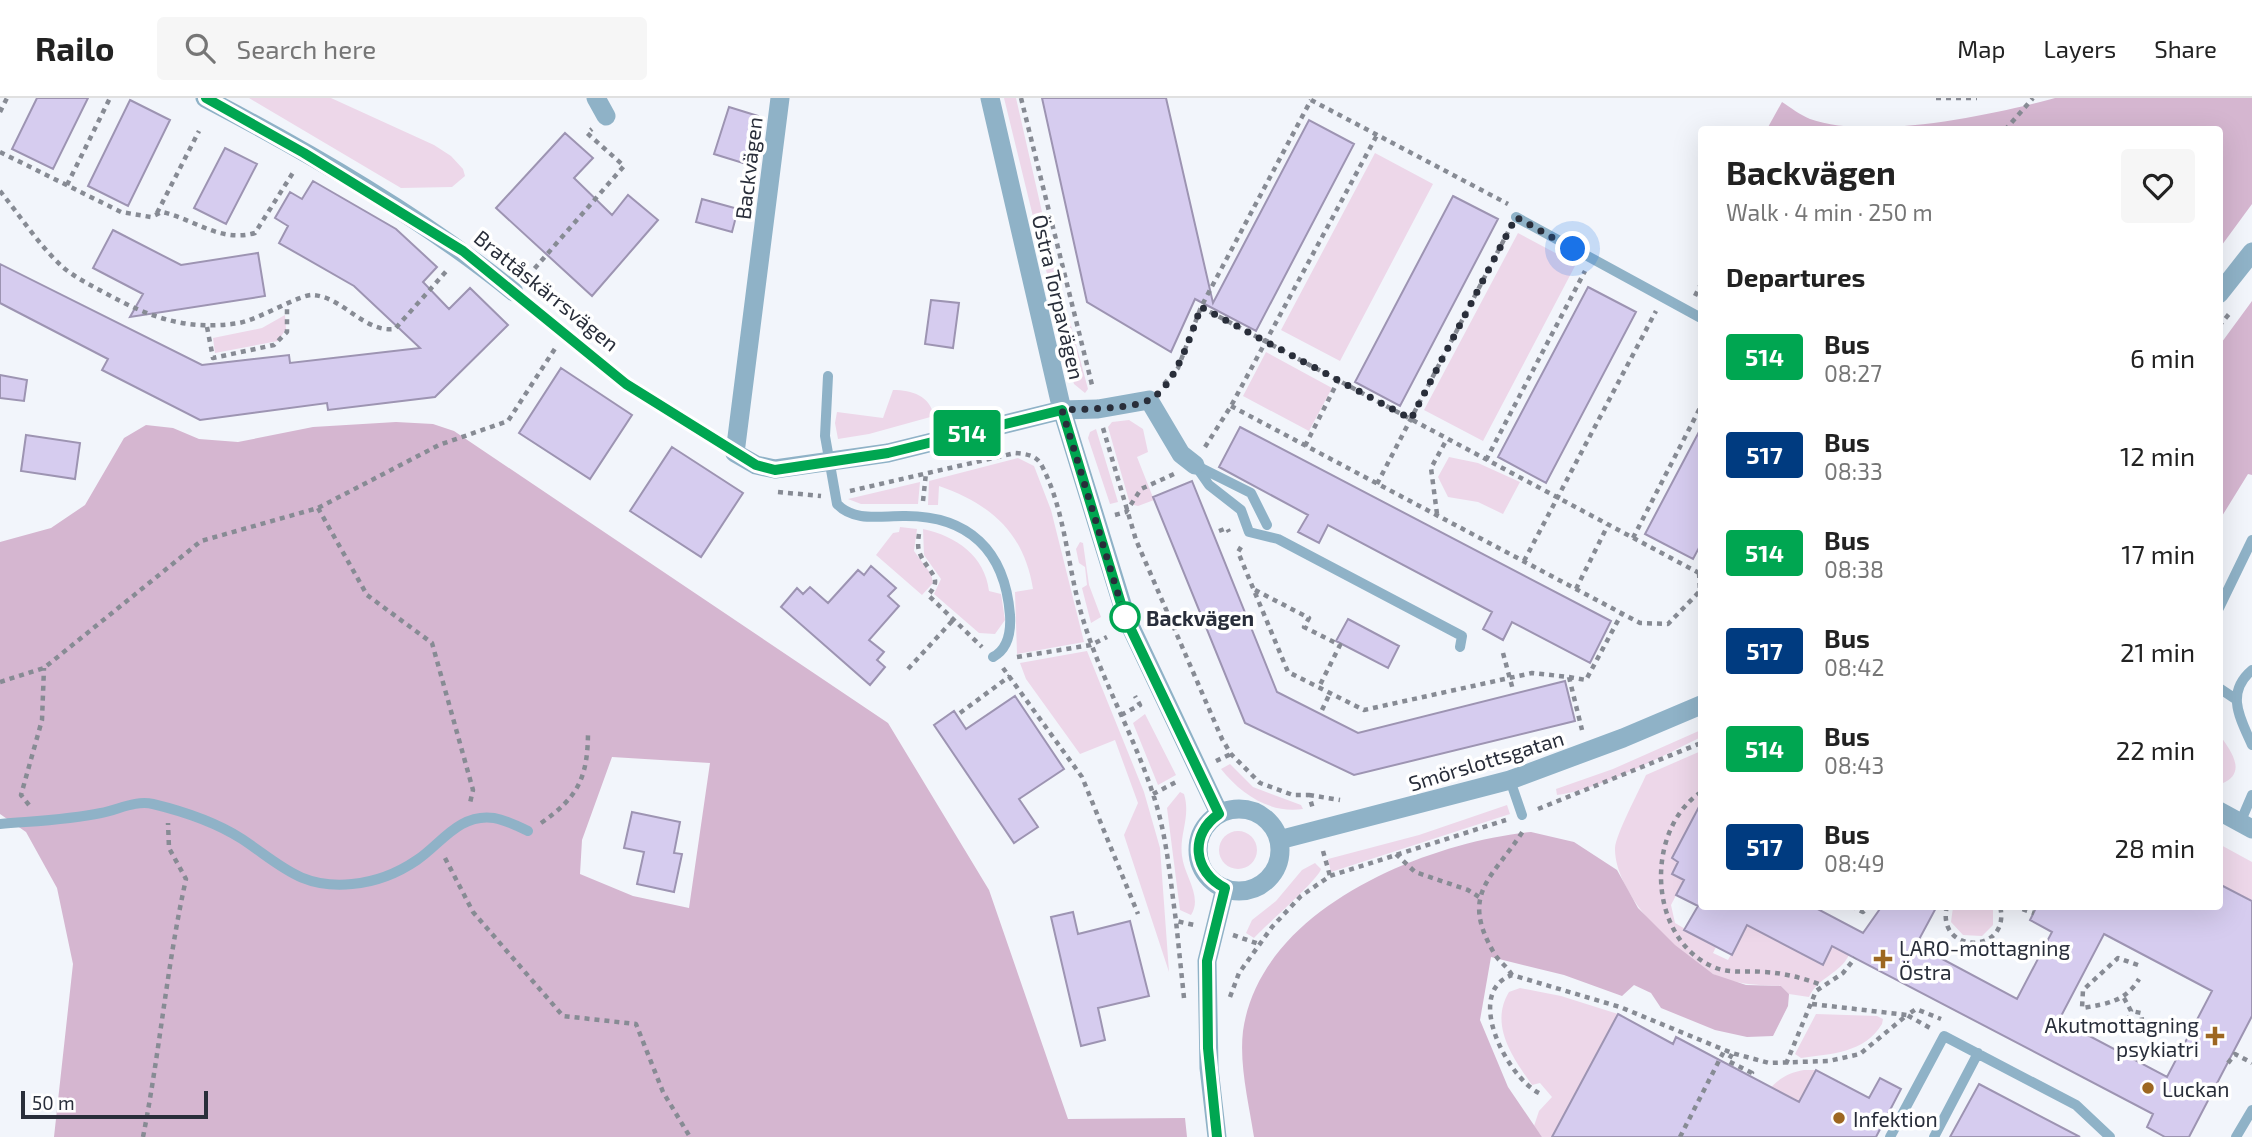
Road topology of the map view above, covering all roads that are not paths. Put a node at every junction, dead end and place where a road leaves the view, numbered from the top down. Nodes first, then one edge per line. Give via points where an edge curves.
1 (205, 98) edge
2 (596, 98) edge
3 (780, 98) edge
4 (990, 98) edge
5 (606, 116) road end
6 (1516, 217) road end
7 (2252, 252) edge
8 (2223, 289) edge
9 (514, 292) joint
10 (1698, 317) edge
11 (828, 376) dead end
12 (1062, 410) junction
13 (735, 453) junction
14 (829, 462) junction
15 (1195, 465) junction
16 (1267, 525) dead end
17 (2252, 540) edge
18 (2223, 600) edge
19 (1460, 647) dead end
20 (996, 655) road end
21 (2252, 659) edge
22 (2252, 670) edge
23 (2238, 686) junction
24 (2223, 691) edge
25 (2234, 698) junction
26 (1698, 706) edge
27 (2252, 745) edge
28 (1510, 780) junction
29 (2252, 795) edge
30 (2223, 813) edge
31 (1219, 814) junction
32 (1522, 815) road end
33 (0, 824) edge
34 (2246, 826) edge
35 (528, 831) road end
36 (1279, 841) junction
37 (1225, 888) junction
38 (1978, 1053) junction
39 (2251, 1115) edge
40 (1217, 1137) edge
41 (1890, 1137) edge
42 (1934, 1137) edge
43 (2110, 1137) edge
44 (2236, 1137) edge

1 - 9 street, Brattåskärrsvägen via 463,251
2 - 5 street
3 - 13 street, Backvägen
4 - 12 street, Östra Torpavägen
6 - 10 lane
7 - 8 street
9 - 13 lane, Brattåskärrsvägen via 626,384
11 - 14 lane via 825,436
12 - 14 street, Brattåskärrsvägen via 888,453
12 - 15 street via 1149,400 1181,454
12 - 31 street, Östra Torpavägen via 1125,617
13 - 14 street, Brattåskärrsvägen via 775,470
14 - 20 lane via 833,494 842,509 877,517 921,516 953,523 996,559 1005,578 1011,631
15 - 16 lane via 1251,493
15 - 19 lane via 1209,485 1241,510 1249,532 1278,539 1462,636
17 - 18 lane
21 - 23 lane
22 - 23 lane
23 - 25 lane
24 - 25 lane
25 - 27 lane
26 - 28 street, Smörslottsgatan
28 - 32 lane
28 - 36 street, Smörslottsgatan
29 - 34 lane
30 - 34 street
31 - 36 street via 1251,810 1269,822
31 - 37 street via 1201,834 1198,853 1209,878
33 - 35 lane via 104,813 149,803 231,833 273,864 311,882 353,884 380,879 418,859 453,828 466,823 494,818
36 - 37 street via 1279,858 1266,880 1242,890
37 - 40 street via 1207,961 1208,1044
38 - 41 lane via 1944,1036
38 - 42 lane
38 - 43 lane via 2076,1105
39 - 44 lane

